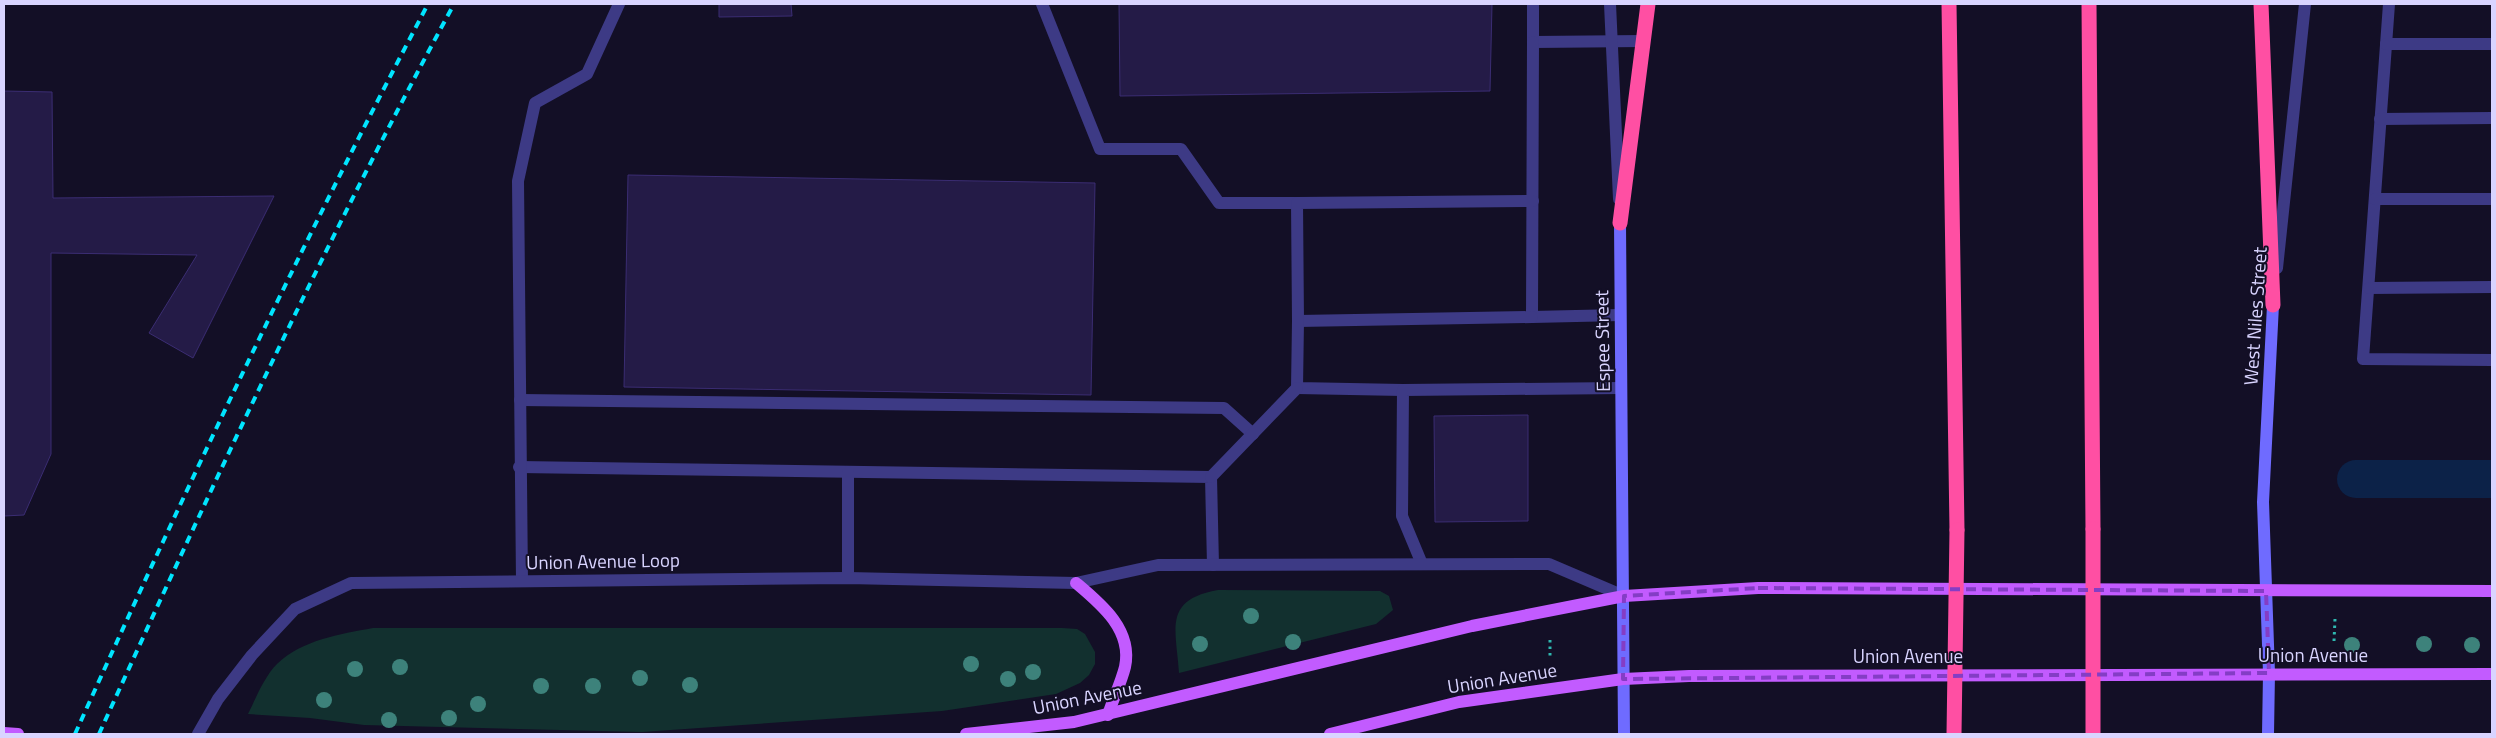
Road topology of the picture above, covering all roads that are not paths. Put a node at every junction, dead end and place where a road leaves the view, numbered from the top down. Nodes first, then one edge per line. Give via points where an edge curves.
1 (619, 4) edge
2 (1042, 4) edge
3 (1533, 4) edge
4 (1610, 4) edge
5 (1648, 4) edge
6 (1949, 4) edge
7 (2088, 4) edge
8 (2262, 4) edge
9 (2305, 4) edge
10 (2389, 4) edge
11 (1611, 41) junction
12 (1643, 41) junction
13 (1533, 42) junction
14 (2386, 44) junction
15 (2492, 44) edge
16 (2492, 118) edge
17 (2380, 119) junction
18 (2375, 198) junction
19 (2492, 198) edge
20 (1533, 202) junction
21 (1297, 203) junction
22 (1620, 223) junction
23 (2369, 288) junction
24 (2492, 288) edge
25 (2273, 305) junction
26 (1620, 315) junction
27 (1532, 317) junction
28 (1298, 321) junction
29 (2492, 360) edge
30 (1297, 388) junction
31 (1621, 388) junction
32 (1403, 390) junction
33 (520, 400) junction
34 (1253, 434) junction
35 (519, 467) junction
36 (848, 472) junction
37 (1211, 477) junction
38 (1422, 564) junction
39 (1213, 565) junction
40 (848, 578) junction
41 (522, 581) junction
42 (1076, 583) junction
43 (2266, 591) junction
44 (2492, 591) edge
45 (1624, 596) junction
46 (2269, 673) junction
47 (2492, 674) edge
48 (1623, 679) junction
49 (1108, 714) junction
50 (1347, 732) edge
51 (4, 733) edge
52 (18, 734) edge
53 (198, 734) edge
54 (966, 734) edge
55 (1330, 734) edge
56 (1624, 734) edge
57 (1954, 734) edge
58 (2093, 734) edge
59 (2268, 734) edge

1 - 33 street via 587,74 535,104 518,181
2 - 21 street via 1100,149 1181,149 1220,203
3 - 13 street
4 - 11 street, Espee Street
5 - 12 highway
6 - 57 highway, bridge via 1957,530
7 - 58 highway, bridge
8 - 25 highway
9 - 25 street, West Niles Street
10 - 14 street
11 - 12 street
11 - 13 street
11 - 22 street, Espee Street
12 - 22 highway
13 - 20 street
14 - 15 street
14 - 17 street
16 - 17 street
17 - 18 street
18 - 19 street
18 - 23 street
20 - 21 street
20 - 27 street
21 - 28 street
22 - 26 main road, Espee Street
23 - 24 street
23 - 29 street via 2363,359
25 - 43 main road, West Niles Street via 2263,502
26 - 27 street
26 - 31 main road, Espee Street
27 - 28 street
28 - 30 street
30 - 32 street
30 - 34 street
31 - 32 street
31 - 45 main road, Espee Street
32 - 38 street via 1402,516
33 - 34 street via 1224,408
33 - 35 street
34 - 37 street
35 - 36 street
35 - 41 street
36 - 37 street
36 - 40 street
37 - 39 street
38 - 39 street, Union Avenue
38 - 45 street, Union Avenue via 1549,564
39 - 42 street, Union Avenue via 1158,565
40 - 41 street, Union Avenue Loop
40 - 42 street, Union Avenue Loop
41 - 53 street, Union Avenue Loop via 351,583 295,609 252,655 218,699
42 - 49 main road via 1104,607 1123,635 1125,666
43 - 44 main road, Union Avenue
43 - 45 main road, Union Avenue via 1758,588
43 - 46 main road, West Niles Street
45 - 48 main road, Espee Street
45 - 49 main road, Union Avenue via 1472,626
46 - 47 main road, Union Avenue
46 - 48 main road, Union Avenue
46 - 59 main road, West Niles Street
48 - 50 main road, Union Avenue via 1459,702
48 - 56 main road, Espee Street
49 - 54 main road, Union Avenue via 1074,722
50 - 55 main road, Union Avenue
51 - 52 main road

